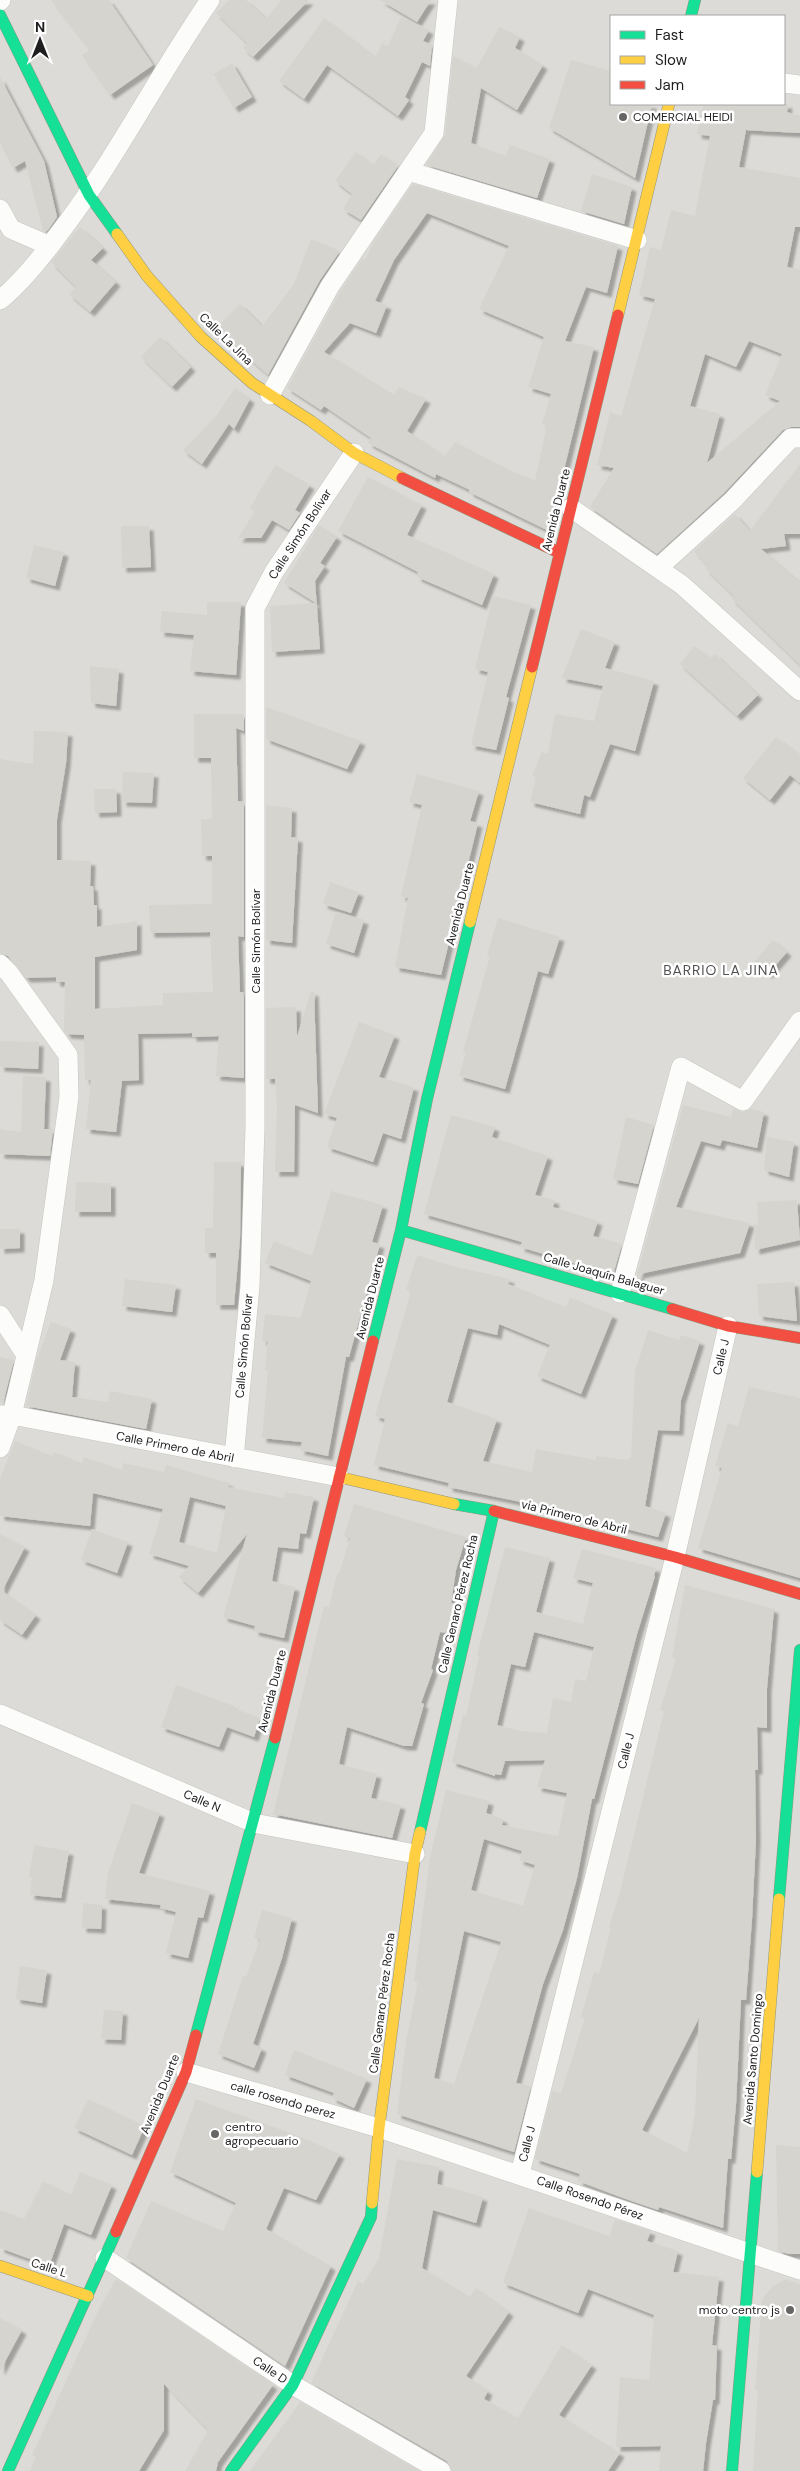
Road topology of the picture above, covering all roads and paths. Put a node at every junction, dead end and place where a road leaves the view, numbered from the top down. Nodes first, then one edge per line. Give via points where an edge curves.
1 (210, 0) edge
2 (448, 0) edge
3 (695, 0) edge
4 (0, 14) edge
5 (691, 15) edge
6 (785, 83) edge
7 (800, 85) edge
8 (669, 105) edge
9 (408, 171) junction
10 (89, 195) junction
11 (0, 209) edge
12 (637, 240) junction
13 (50, 246) junction
14 (0, 300) edge
15 (270, 395) junction
16 (800, 438) edge
17 (354, 453) junction
18 (571, 508) junction
19 (560, 552) junction
20 (658, 568) junction
21 (800, 691) edge
22 (0, 964) edge
23 (800, 1021) edge
24 (401, 1230) junction
25 (620, 1293) junction
26 (0, 1315) edge
27 (728, 1326) junction
28 (800, 1338) edge
29 (26, 1355) junction
30 (6, 1415) edge
31 (0, 1448) edge
32 (234, 1458) junction
33 (339, 1477) junction
34 (494, 1511) junction
35 (675, 1557) junction
36 (800, 1594) edge
37 (800, 1650) edge
38 (0, 1714) edge
39 (254, 1823) junction
40 (415, 1854) junction
41 (186, 2072) junction
42 (379, 2128) junction
43 (520, 2174) junction
44 (751, 2252) junction
45 (105, 2258) junction
46 (0, 2266) edge
47 (800, 2270) edge
48 (88, 2296) junction
49 (293, 2385) junction
50 (8, 2471) edge
51 (231, 2471) edge
52 (442, 2471) edge
53 (732, 2471) edge

1 - 10 street
2 - 9 street via 434,133
3 - 5 main road
4 - 10 main road, Calle La Jina
6 - 7 street
8 - 12 main road, Avenida Duarte
9 - 12 street
9 - 15 street via 330,286
10 - 13 street
10 - 15 main road, Calle La Jina via 147,276 201,337
11 - 13 street via 12,229
12 - 18 main road, Avenida Duarte
13 - 14 street
15 - 17 main road, Calle La Jina
16 - 20 street via 791,438 732,501
17 - 19 main road, Calle La Jina via 440,498
17 - 32 street, Calle Simón Bolívar via 274,572 255,608 255,1127 250,1286
18 - 19 main road, Avenida Duarte
18 - 20 street
19 - 24 main road, Avenida Duarte via 427,1100
20 - 21 street via 682,585
22 - 29 street via 68,1056 69,1097 44,1280
23 - 25 street via 743,1101 681,1067
24 - 25 main road, Calle Joaquín Balaguer
24 - 33 main road, Avenida Duarte
25 - 27 main road, Calle Joaquín Balaguer
26 - 29 street
27 - 28 main road, Calle Joaquín Balaguer
27 - 35 street, Calle J
29 - 30 street
30 - 31 street
30 - 32 street, Calle Primero de Abril
32 - 33 street, Calle Primero de Abril
33 - 34 main road, via Primero de Abril via 419,1498
33 - 39 main road, Avenida Duarte
34 - 35 main road, via Primero de Abril
34 - 40 main road, Calle Genaro Pérez Rocha
35 - 36 main road, via Primero de Abril
35 - 43 street, Calle J
37 - 44 main road, Avenida Santo Domingo
38 - 39 street, Calle N
39 - 40 street, Calle N
39 - 41 main road, Avenida Duarte
40 - 42 main road, Calle Genaro Pérez Rocha
41 - 42 street, calle rosendo perez
41 - 45 main road, Avenida Duarte
42 - 43 street, Calle Rosendo Pérez
42 - 49 main road, Calle Genaro Pérez Rocha via 371,2217
43 - 44 street, Calle Rosendo Pérez
44 - 47 street, Calle Rosendo Pérez
44 - 53 main road, Avenida Santo Domingo
45 - 48 main road, Avenida Duarte
45 - 49 street, Calle D
46 - 48 main road, Calle L
48 - 50 main road, Avenida Duarte
49 - 51 main road, Calle Genaro Pérez Rocha
49 - 52 street, Calle D

